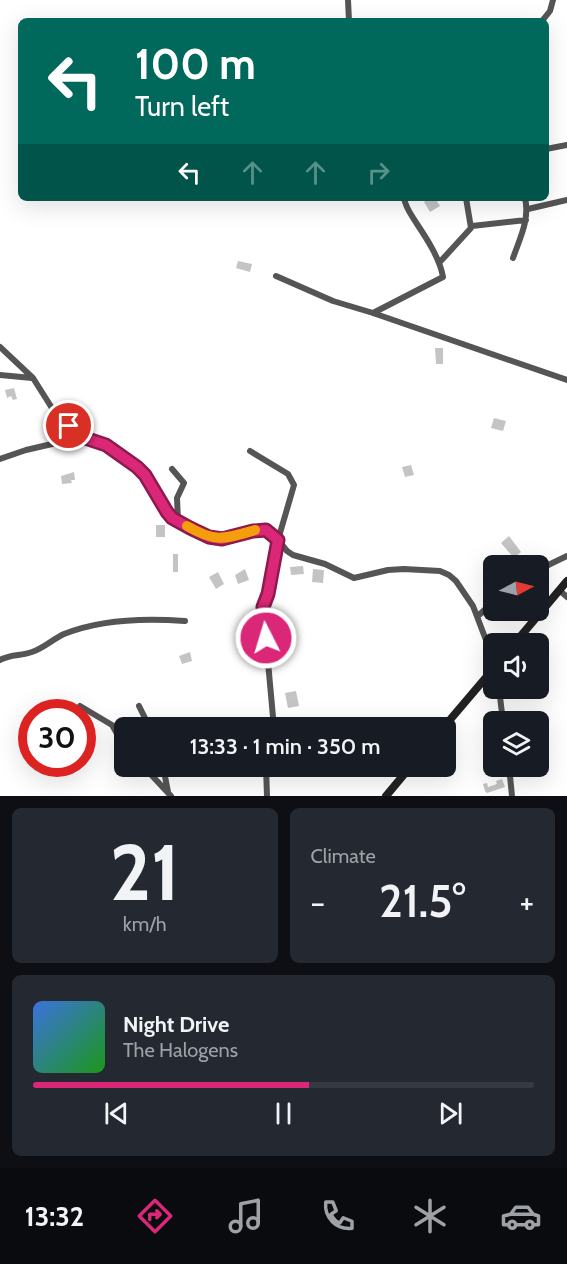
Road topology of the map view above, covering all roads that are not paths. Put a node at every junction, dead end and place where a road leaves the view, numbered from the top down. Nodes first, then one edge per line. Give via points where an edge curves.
1 (348, 0) edge
2 (553, 0) edge
3 (349, 18) edge
4 (544, 18) edge
5 (567, 145) edge
6 (549, 148) edge
7 (567, 200) edge
8 (405, 201) edge
9 (467, 201) edge
10 (526, 201) edge
11 (528, 209) junction
12 (526, 220) junction
13 (471, 226) junction
14 (513, 258) dead end
15 (439, 263) junction
16 (276, 276) dead end
17 (373, 313) junction
18 (0, 347) edge
19 (0, 375) edge
20 (33, 378) junction
21 (567, 380) edge
22 (85, 438) junction
23 (250, 451) dead end
24 (0, 459) edge
25 (172, 469) dead end
26 (178, 521) junction
27 (278, 540) junction
28 (567, 556) edge
29 (549, 565) edge
30 (567, 581) edge
31 (560, 590) junction
32 (567, 597) edge
33 (483, 611) edge
34 (478, 616) junction
35 (185, 621) dead end
36 (484, 633) edge
37 (523, 633) edge
38 (0, 660) edge
39 (483, 681) edge
40 (139, 706) dead end
41 (96, 716) edge
42 (144, 717) edge
43 (274, 717) edge
44 (452, 717) edge
45 (114, 728) edge
46 (153, 777) edge
47 (165, 777) edge
48 (266, 777) edge
49 (402, 777) edge
50 (510, 777) edge
51 (169, 795) edge
52 (267, 796) edge
53 (386, 796) edge
54 (512, 796) edge

1 - 3 street
2 - 4 street
5 - 6 street
7 - 11 street
8 - 15 street
9 - 13 street
10 - 11 street
11 - 12 street
12 - 13 street
12 - 14 street
13 - 15 street
15 - 17 street via 442,278
16 - 17 street via 333,301
17 - 21 street
18 - 20 street
19 - 20 street
20 - 22 street via 57,416
22 - 24 street
22 - 26 street via 106,445 137,467 167,512
23 - 27 street via 283,470 293,481
25 - 26 street via 184,483 177,498
26 - 27 street via 216,538 261,529
27 - 34 street via 292,555 325,564 354,578 388,570 445,573 462,589
27 - 43 street via 263,607
28 - 29 street
30 - 31 street
31 - 32 street
31 - 37 street
33 - 34 street
34 - 36 street
35 - 38 street via 139,620 94,626 62,635 34,652
39 - 44 street
40 - 42 street
41 - 45 street
46 - 51 street
47 - 51 street
48 - 52 street
49 - 53 street
50 - 54 street

